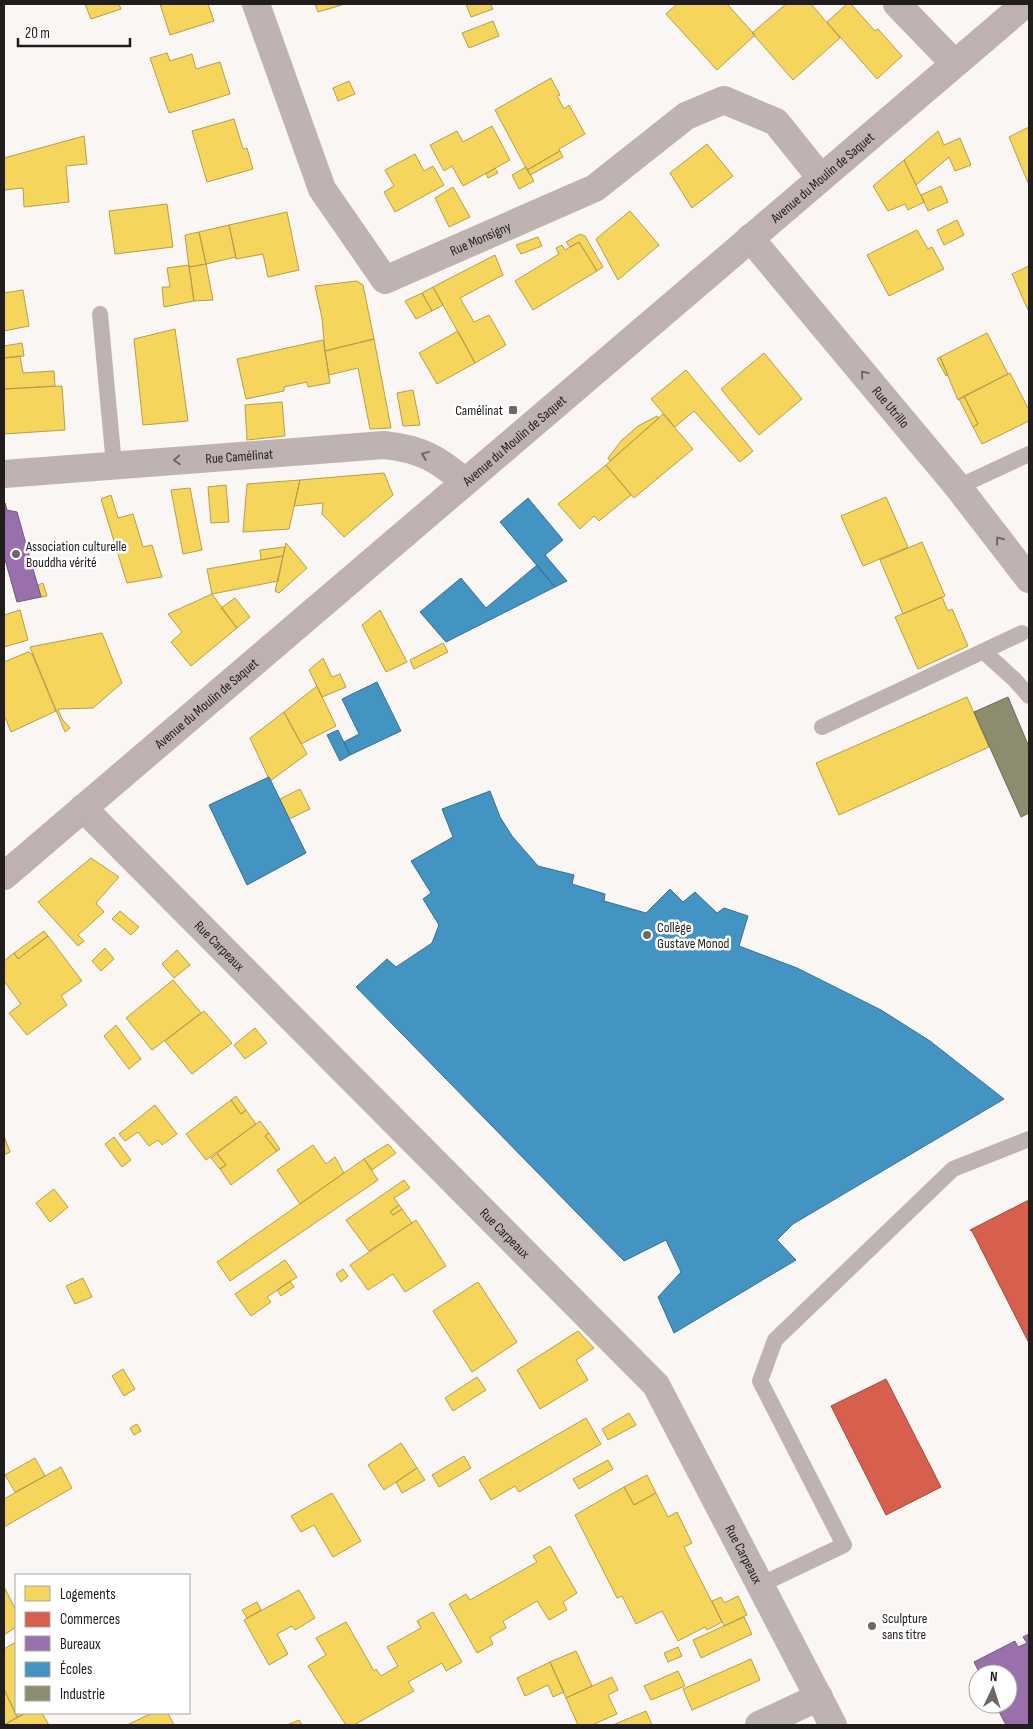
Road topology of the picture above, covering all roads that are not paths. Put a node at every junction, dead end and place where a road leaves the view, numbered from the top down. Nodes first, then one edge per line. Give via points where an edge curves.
1 (256, 4) edge
2 (898, 4) edge
3 (1026, 4) edge
4 (954, 63) junction
5 (821, 178) junction
6 (750, 238) junction
7 (100, 314) dead end
8 (1029, 454) edge
9 (114, 465) junction
10 (4, 474) edge
11 (465, 482) junction
12 (958, 488) junction
13 (1029, 579) edge
14 (1022, 633) dead end
15 (984, 651) junction
16 (1029, 696) edge
17 (822, 727) dead end
18 (83, 808) junction
19 (4, 876) edge
20 (1029, 1139) edge
21 (760, 1585) junction
22 (819, 1697) junction
23 (759, 1725) edge
24 (833, 1725) edge

1 - 5 street, Rue Monsigny via 322,189 385,280 595,188 686,116 724,100 776,122
2 - 4 street
3 - 4 main road, Avenue du Moulin de Saquet
4 - 5 main road, Avenue du Moulin de Saquet
5 - 6 main road, Avenue du Moulin de Saquet
6 - 11 main road, Avenue du Moulin de Saquet
12 -> 6 street, Rue Utrillo
7 - 9 lane
8 - 12 lane
9 - 10 street, Rue Camélinat
11 -> 9 street, Rue Camélinat via 440,461 406,448 384,445
11 - 18 main road, Avenue du Moulin de Saquet
13 -> 12 street, Rue Utrillo
14 - 15 lane
15 - 16 lane
15 - 17 lane
18 - 19 main road, Avenue du Moulin de Saquet
18 - 21 street, Rue Carpeaux via 656,1385
20 - 21 lane via 953,1169 775,1340 760,1381 844,1545
21 - 22 street, Rue Carpeaux
22 - 23 street
22 - 24 street, Rue Carpeaux

